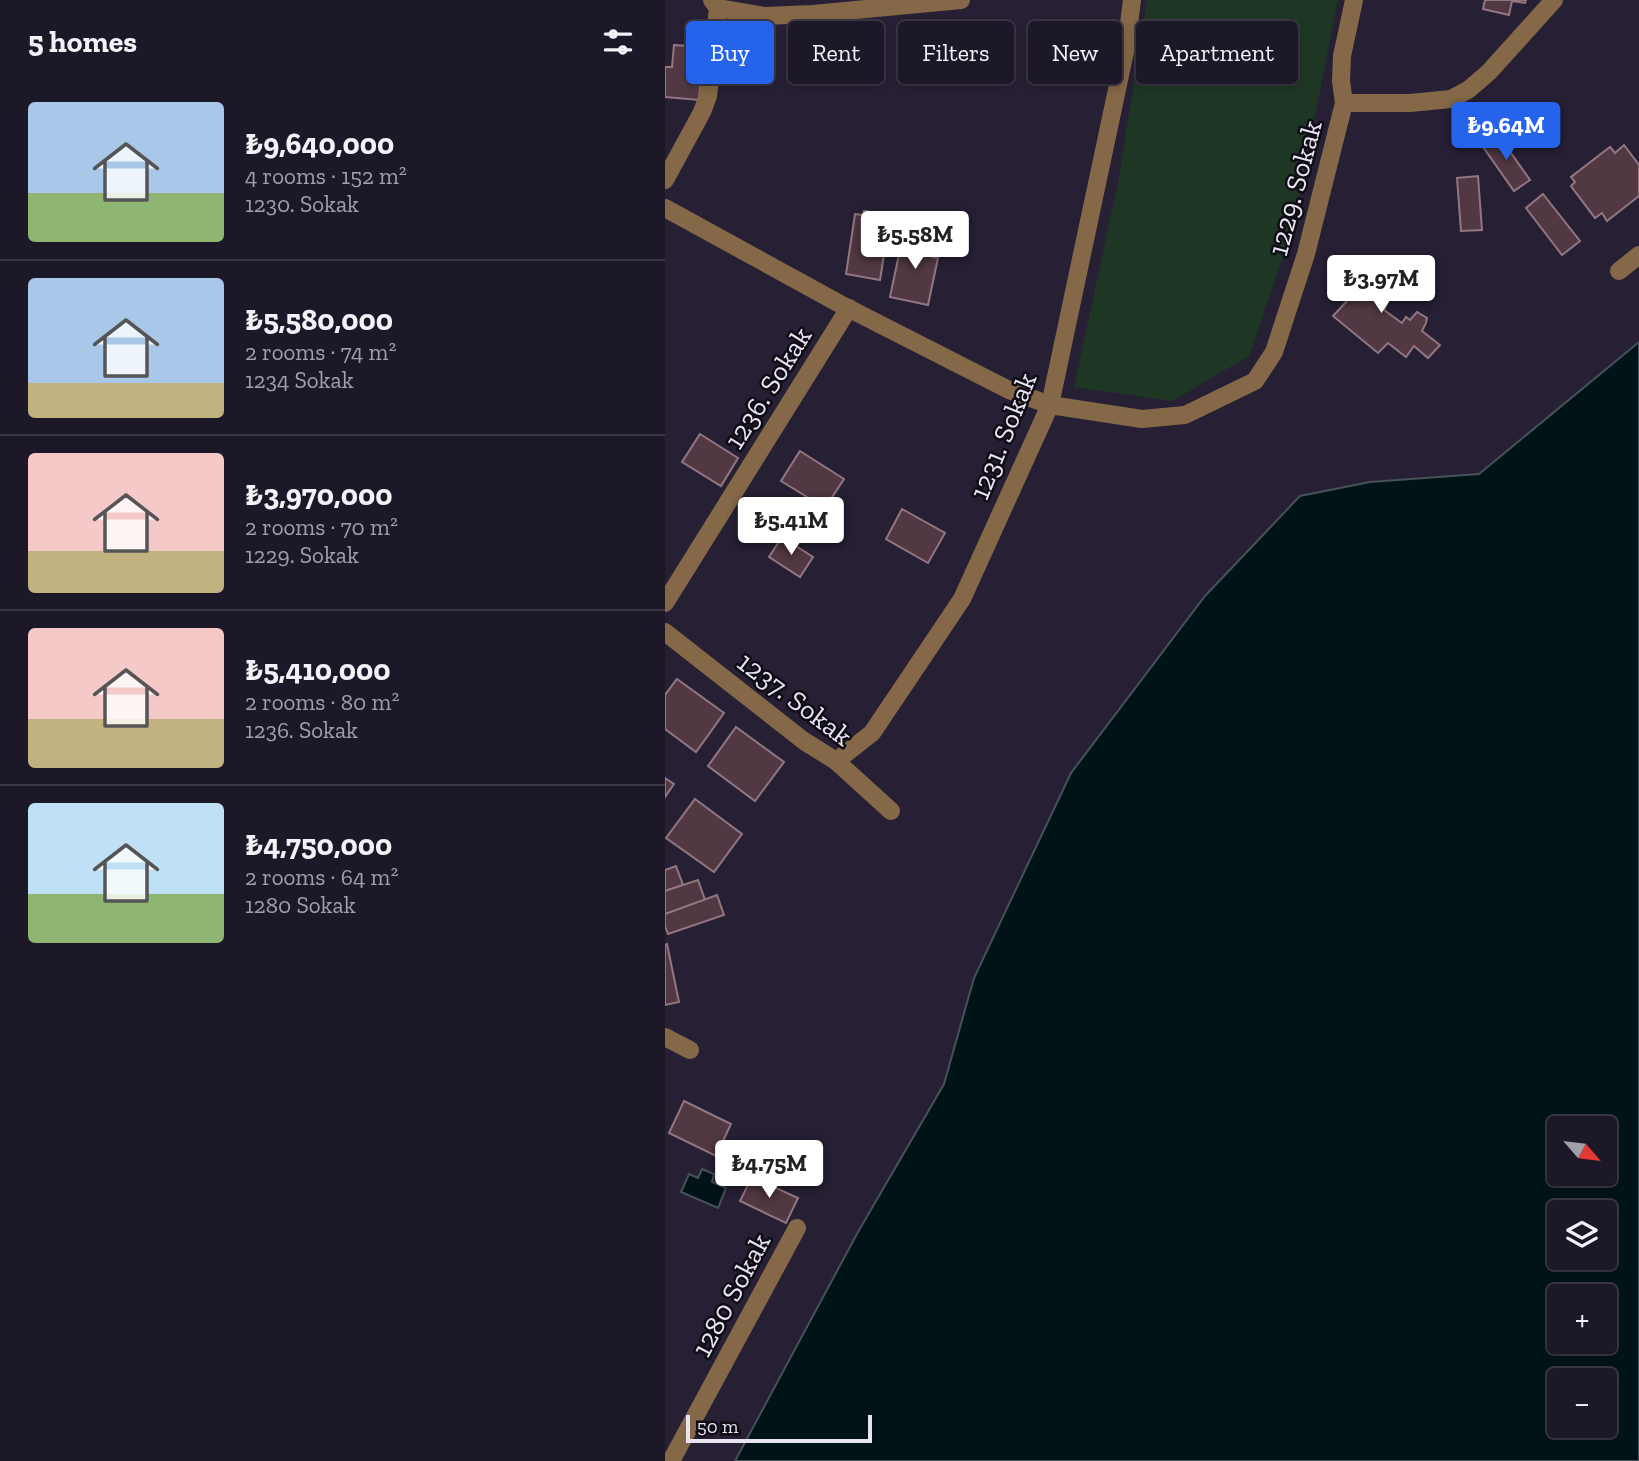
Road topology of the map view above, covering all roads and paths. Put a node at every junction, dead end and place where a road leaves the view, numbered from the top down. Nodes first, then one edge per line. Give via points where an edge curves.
1 (961, 0) edge
2 (1132, 0) edge
3 (1354, 0) edge
4 (1554, 0) edge
5 (715, 4) edge
6 (1344, 103) junction
7 (665, 180) edge
8 (665, 208) edge
9 (1639, 255) edge
10 (1619, 271) dead end
11 (849, 308) junction
12 (1050, 405) junction
13 (665, 603) edge
14 (665, 632) edge
15 (836, 761) junction
16 (891, 811) dead end
17 (665, 1037) edge
18 (690, 1050) dead end
19 (797, 1228) dead end
20 (671, 1461) edge

1 - 5 street via 764,16
2 - 12 street, 1231. Sokak
3 - 6 street, 1229. Sokak via 1342,56
4 - 6 street via 1489,72 1451,99
5 - 7 street via 708,96
6 - 12 street, 1229. Sokak via 1306,254 1274,352 1255,381 1185,415 1142,419
8 - 11 street
9 - 10 street
11 - 12 street via 1009,390
11 - 13 street, 1236. Sokak
12 - 15 street, 1231. Sokak via 962,599 872,733
14 - 15 street, 1237. Sokak
15 - 16 street, 1237. Sokak
17 - 18 street
19 - 20 street, 1280 Sokak

